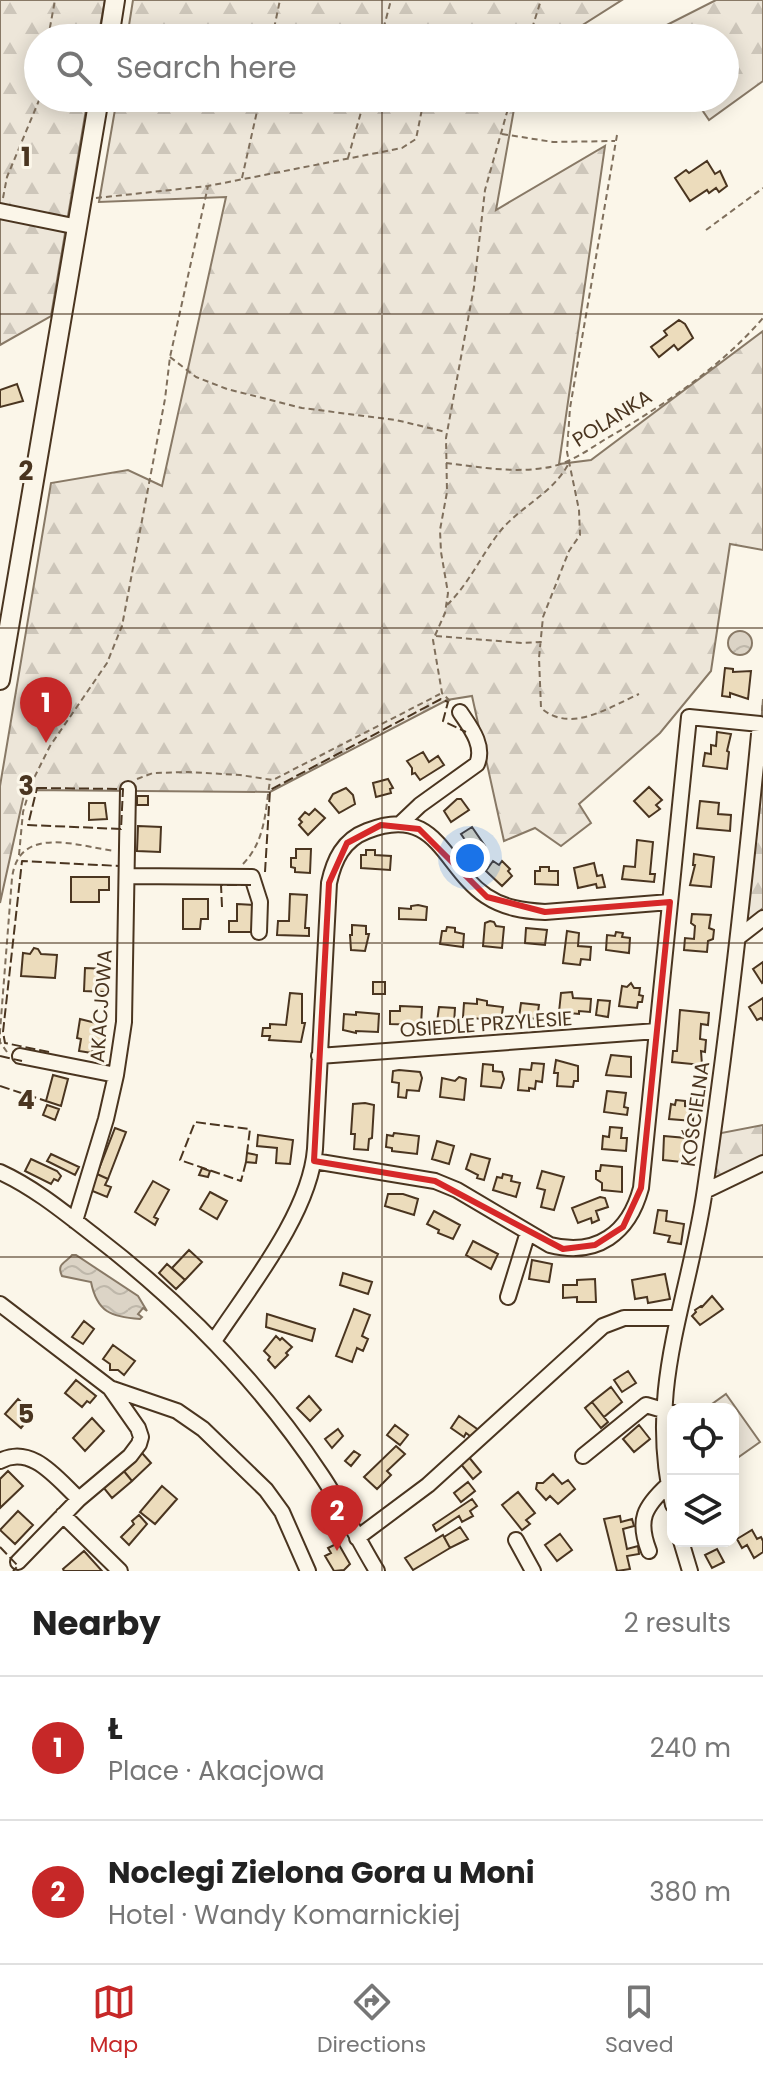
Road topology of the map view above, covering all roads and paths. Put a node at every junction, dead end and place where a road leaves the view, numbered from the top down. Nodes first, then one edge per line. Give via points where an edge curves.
1 (55, 0) edge
2 (115, 0) edge
3 (280, 0) edge
4 (391, 0) edge
5 (541, 0) edge
6 (51, 24) edge
7 (111, 24) edge
8 (275, 24) edge
9 (385, 24) edge
10 (533, 24) edge
11 (34, 112) edge
12 (97, 112) edge
13 (257, 112) edge
14 (361, 112) edge
15 (421, 112) edge
16 (507, 112) edge
17 (501, 133) junction
18 (617, 135) dead end
19 (615, 141) junction
20 (348, 158) junction
21 (242, 179) junction
22 (208, 186) junction
23 (763, 188) edge
24 (83, 199) junction
25 (1, 205) edge
26 (78, 227) junction
27 (706, 230) dead end
28 (763, 318) edge
29 (170, 357) junction
30 (447, 432) junction
31 (569, 462) junction
32 (446, 463) junction
33 (446, 606) junction
34 (435, 636) junction
35 (542, 642) junction
36 (0, 680) edge
37 (639, 694) dead end
38 (460, 712) dead end
39 (349, 741) junction
40 (352, 746) dead end
41 (333, 750) junction
42 (336, 755) dead end
43 (270, 780) junction
44 (128, 789) joint
45 (400, 824) junction
46 (128, 852) junction
47 (19, 855) junction
48 (128, 876) junction
49 (232, 877) junction
50 (670, 902) junction
51 (763, 918) edge
52 (259, 932) dead end
53 (740, 936) junction
54 (0, 1031) edge
55 (657, 1031) junction
56 (20, 1056) joint
57 (319, 1056) junction
58 (116, 1075) junction
59 (314, 1161) junction
60 (763, 1163) edge
61 (0, 1172) edge
62 (705, 1191) junction
63 (75, 1221) junction
64 (528, 1232) junction
65 (508, 1297) dead end
66 (0, 1304) edge
67 (676, 1318) junction
68 (214, 1341) junction
69 (110, 1388) junction
70 (669, 1403) edge
71 (667, 1411) edge
72 (667, 1418) edge
73 (583, 1456) dead end
74 (0, 1461) edge
75 (667, 1477) edge
76 (667, 1486) edge
77 (79, 1499) junction
78 (63, 1515) junction
79 (357, 1538) junction
80 (516, 1540) dead end
81 (683, 1547) edge
82 (649, 1551) dead end
83 (18, 1562) dead end
84 (120, 1571) edge
85 (308, 1571) edge
86 (377, 1571) edge
87 (533, 1571) edge
88 (690, 1571) edge

1 - 6 path
2 - 7 main road
3 - 8 path
4 - 9 path
5 - 10 path
11 - 25 path
12 - 24 main road
13 - 21 path
14 - 20 path
15 - 20 path via 416,139 402,148
16 - 17 path
17 - 19 path via 553,142
17 - 30 path via 485,190 474,287
18 - 19 path
19 - 31 path via 570,408
20 - 21 path
21 - 22 path
22 - 24 path
22 - 29 path
23 - 27 path
24 - 26 main road
25 - 26 street
26 - 36 main road
28 - 31 path, POLANKA via 677,393
29 - 30 path via 196,377 227,389 302,408
29 - 47 path via 122,626 107,663 32,782
30 - 32 path
31 - 32 path, POLANKA via 506,470
31 - 33 path via 560,479 504,526
31 - 35 path via 580,535 549,596
32 - 33 path via 440,530
33 - 34 path
34 - 35 path
34 - 39 path via 442,693
35 - 37 path via 541,708 550,716 599,714
38 - 45 street via 475,734 477,764
39 - 40 path
39 - 41 path
41 - 42 path
41 - 43 path
43 - 44 path via 153,773
43 - 49 path via 258,845
44 - 46 street, AKACJOWA
45 - 50 street via 432,836 476,888 507,906 545,912
45 - 57 street via 381,825 347,843 332,870
46 - 47 path via 43,842
46 - 48 street, AKACJOWA
47 - 54 path via 12,878
48 - 49 street
48 - 58 street, AKACJOWA via 124,1022
49 - 52 street via 252,877 260,902
50 - 53 street, KOŚCIELNA via 689,717 760,724
50 - 55 street
51 - 53 street
53 - 62 street, KOŚCIELNA
54 - 56 path via 4,1050
55 - 57 street, OSIEDLE PRZYLESIE
55 - 64 street via 641,1188 632,1215 610,1237 580,1249 550,1245
56 - 58 street
57 - 59 street
58 - 63 street, AKACJOWA
59 - 64 street via 435,1181
59 - 68 street via 302,1200
60 - 62 street
61 - 63 street
62 - 67 street, KOŚCIELNA
63 - 68 street via 137,1269
64 - 65 street
66 - 69 street
67 - 70 street, KOŚCIELNA
67 - 79 street via 624,1318 603,1326 428,1485
68 - 79 street via 322,1476
69 - 77 street via 141,1437 130,1456
69 - 85 street via 177,1411 203,1429 266,1490 282,1512
71 - 73 street via 646,1405
72 - 75 street, KOŚCIELNA
74 - 77 street via 34,1459
76 - 82 street via 642,1523
77 - 78 street
78 - 83 street
78 - 84 street
79 - 86 street
80 - 87 street
81 - 88 street

